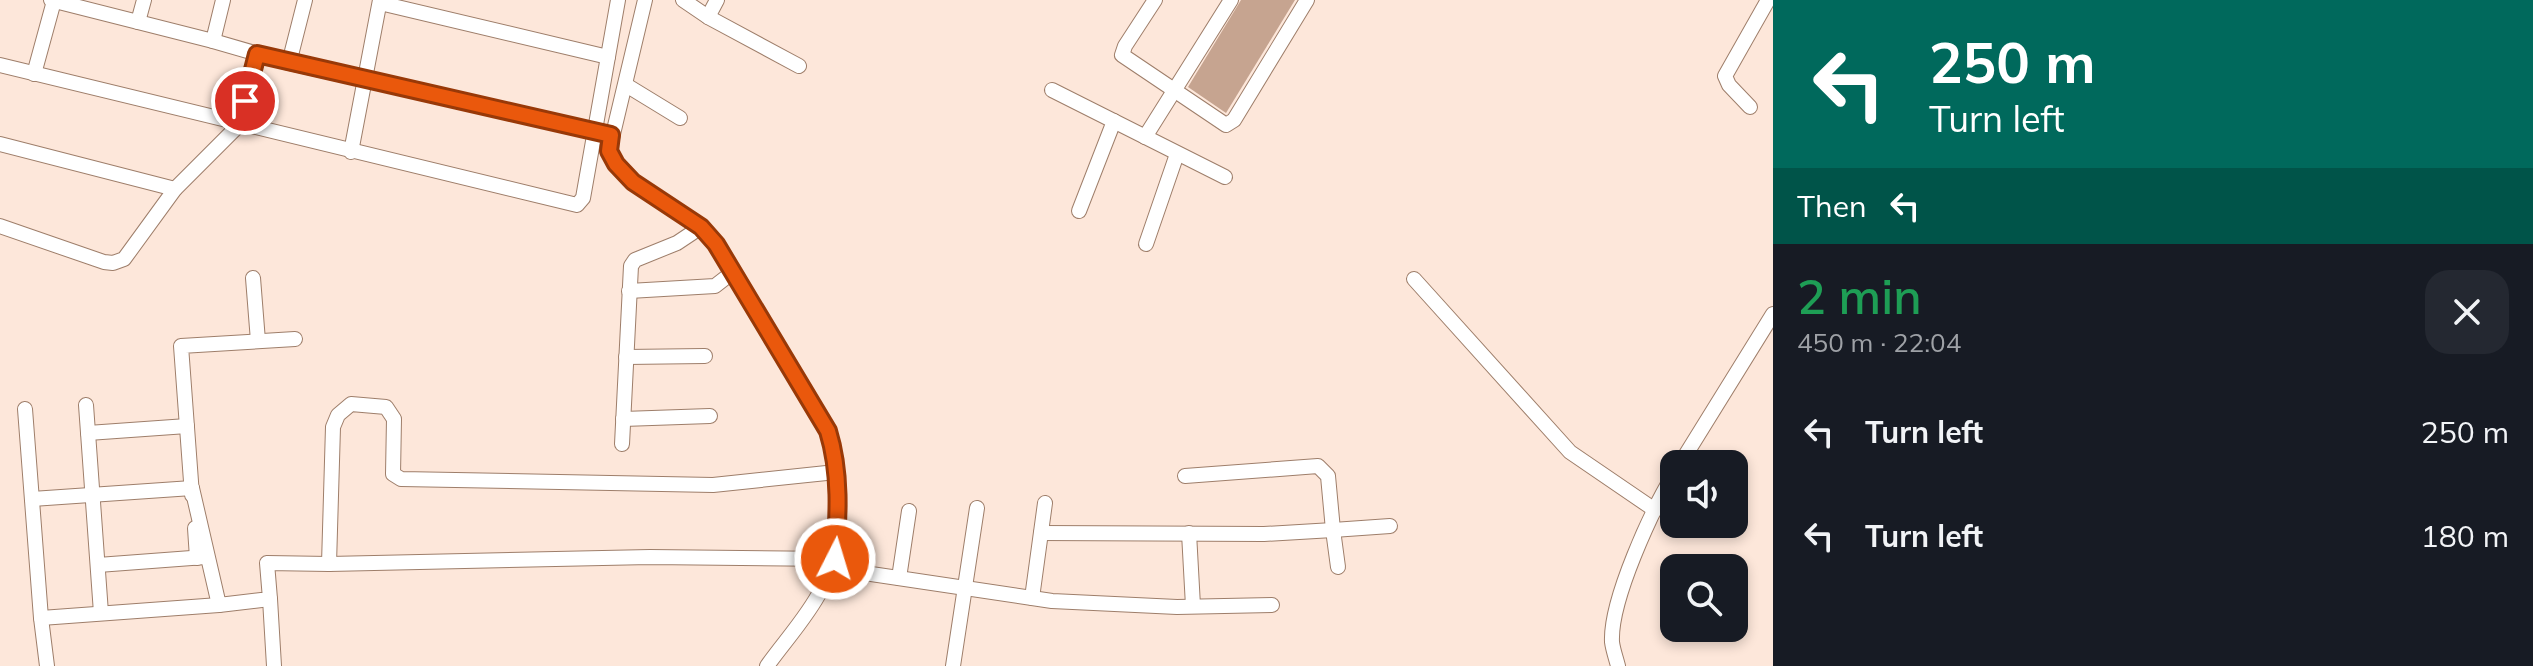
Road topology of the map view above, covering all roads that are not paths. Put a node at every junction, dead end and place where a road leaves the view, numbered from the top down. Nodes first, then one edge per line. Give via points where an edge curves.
1 (52, 0) edge
2 (144, 0) edge
3 (223, 0) edge
4 (305, 0) edge
5 (618, 0) edge
6 (645, 0) edge
7 (683, 0) edge
8 (717, 0) edge
9 (1155, 0) edge
10 (1231, 0) edge
11 (1307, 0) edge
12 (1768, 0) edge
13 (380, 2) edge
14 (708, 17) junction
15 (138, 22) junction
16 (213, 41) junction
17 (257, 54) junction
18 (608, 57) junction
19 (289, 63) junction
20 (0, 65) edge
21 (799, 66) dead end
22 (34, 74) junction
23 (366, 78) junction
24 (626, 85) junction
25 (1052, 90) dead end
26 (1173, 90) junction
27 (1750, 107) dead end
28 (680, 118) dead end
29 (1114, 121) junction
30 (239, 125) junction
31 (596, 131) junction
32 (611, 135) junction
33 (1145, 137) junction
34 (0, 144) edge
35 (351, 152) junction
36 (1177, 154) junction
37 (1225, 177) dead end
38 (175, 189) junction
39 (1079, 211) dead end
40 (0, 226) edge
41 (701, 227) junction
42 (1146, 244) dead end
43 (733, 272) junction
44 (253, 278) dead end
45 (1414, 279) dead end
46 (629, 291) junction
47 (1773, 314) edge
48 (295, 339) dead end
49 (258, 341) junction
50 (705, 356) dead end
51 (626, 357) junction
52 (86, 405) dead end
53 (25, 409) dead end
54 (710, 416) dead end
55 (623, 419) junction
56 (187, 426) junction
57 (88, 433) junction
58 (622, 444) dead end
59 (1689, 450) edge
60 (836, 472) junction
61 (1185, 476) dead end
62 (192, 488) junction
63 (92, 495) junction
64 (32, 499) junction
65 (1660, 501) edge
66 (1045, 503) dead end
67 (977, 508) dead end
68 (1655, 510) junction
69 (909, 511) dead end
70 (1390, 526) dead end
71 (1333, 530) junction
72 (1041, 533) junction
73 (1189, 533) junction
74 (203, 558) junction
75 (833, 563) junction
76 (329, 564) junction
77 (98, 565) junction
78 (1338, 567) dead end
79 (899, 578) junction
80 (966, 588) junction
81 (1032, 598) junction
82 (270, 599) junction
83 (219, 605) junction
84 (1272, 605) dead end
85 (1193, 606) junction
86 (101, 613) junction
87 (41, 618) junction
88 (47, 666) edge
89 (274, 666) edge
90 (767, 666) edge
91 (953, 666) edge
92 (1618, 666) edge

1 - 15 street
1 - 22 street
2 - 15 street
3 - 16 street
4 - 19 street
5 - 18 street
6 - 24 street
7 - 14 street
8 - 14 street
9 - 26 street via 1122,55
10 - 26 street
11 - 26 street via 1231,124
12 - 27 street via 1725,76
13 - 18 street
13 - 23 street
14 - 21 street
15 - 16 street
16 - 17 street
17 - 19 street
17 - 30 street
18 - 31 street
19 - 23 street
20 - 22 street
22 - 30 street
23 - 31 street
23 - 35 street
24 - 28 street
24 - 32 street
25 - 29 street
26 - 33 street
29 - 33 street
29 - 39 street
30 - 35 street
30 - 38 street
31 - 32 street
31 - 35 street via 583,198 577,205
32 - 41 street via 609,151 633,182
33 - 36 street
34 - 38 street
36 - 37 street
36 - 42 street
38 - 40 street via 132,251 113,263
41 - 43 street
41 - 46 street via 635,260
43 - 46 street via 715,286
43 - 60 street via 828,431
44 - 49 street
45 - 68 street via 1570,452
46 - 51 street
47 - 59 street
48 - 49 street
49 - 56 street via 181,346
50 - 51 street
51 - 55 street
52 - 57 street
53 - 64 street
54 - 55 street
55 - 58 street
56 - 57 street
56 - 62 street
57 - 63 street
60 - 75 street via 839,503
60 - 76 street via 713,485 401,479 393,474 394,419 386,407 351,404 333,427
61 - 71 street via 1318,466 1328,476
62 - 63 street
62 - 74 street
63 - 64 street
63 - 77 street
64 - 87 street
65 - 68 street
66 - 72 street
67 - 80 street
68 - 92 street via 1614,618
69 - 79 street
70 - 71 street
71 - 73 street
71 - 78 street
72 - 73 street
72 - 81 street
73 - 85 street
74 - 77 street
74 - 83 street
75 - 76 street via 650,557
75 - 79 street
75 - 90 street via 820,593
76 - 82 street via 267,563
77 - 86 street
79 - 80 street
80 - 81 street
80 - 91 street
81 - 85 street
82 - 83 street
82 - 89 street
83 - 86 street
84 - 85 street
86 - 87 street
87 - 88 street

